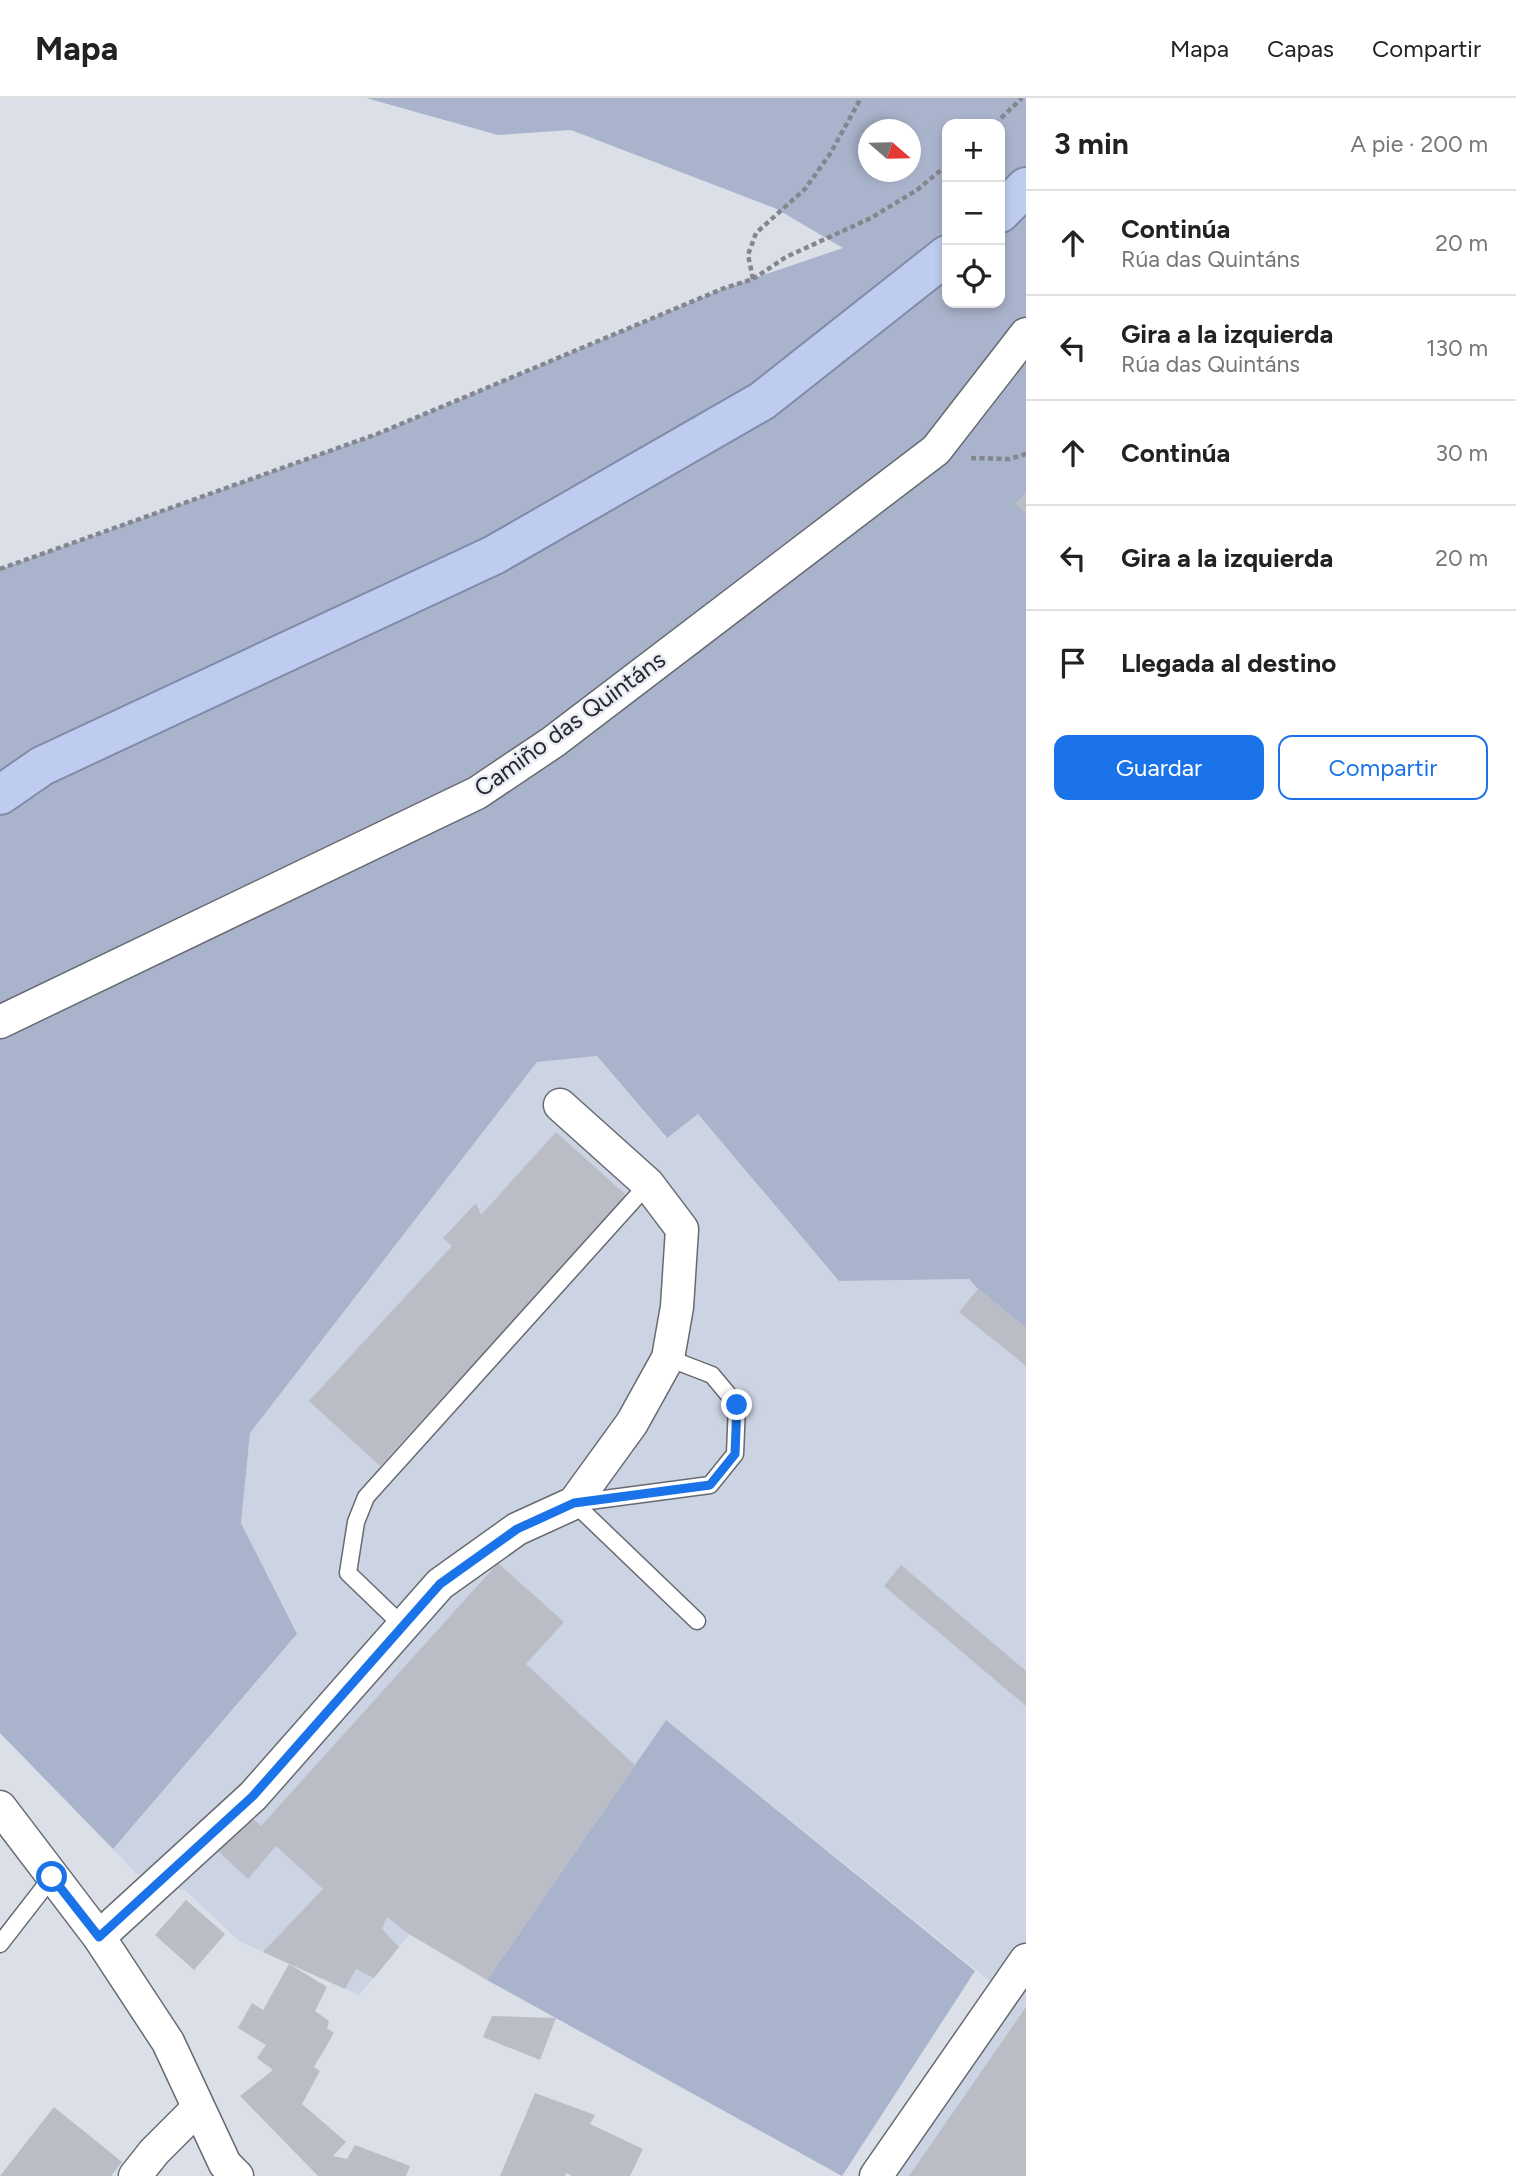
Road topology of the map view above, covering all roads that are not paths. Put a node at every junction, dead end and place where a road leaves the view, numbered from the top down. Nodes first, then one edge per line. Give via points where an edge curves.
1 (1026, 187) edge
2 (1005, 208) edge
3 (942, 258) edge
4 (1026, 334) edge
5 (0, 795) edge
6 (0, 1022) edge
7 (561, 1105) dead end
8 (648, 1184) junction
9 (668, 1358) junction
10 (574, 1503) junction
11 (697, 1622) dead end
12 (403, 1626) junction
13 (0, 1807) edge
14 (52, 1877) junction
15 (99, 1937) junction
16 (0, 1944) edge
17 (1026, 1960) edge
18 (197, 2109) junction
19 (135, 2176) edge
20 (237, 2176) edge
21 (876, 2176) edge

1 - 2 highway
3 - 5 highway via 762,401 506,549 42,766
4 - 6 street, Camiño das Quintáns via 936,450 562,735 477,793
7 - 8 street
8 - 9 street via 682,1229
8 - 12 lane via 366,1497 356,1522 348,1573
9 - 10 street via 632,1423
9 - 10 lane via 712,1375 737,1405 735,1454 710,1485
10 - 11 lane
10 - 12 street via 517,1529 440,1584
12 - 15 street via 253,1796
13 - 14 street
14 - 15 street
14 - 16 lane
15 - 18 street via 168,2042
17 - 21 street
18 - 19 street
18 - 20 street via 225,2164

